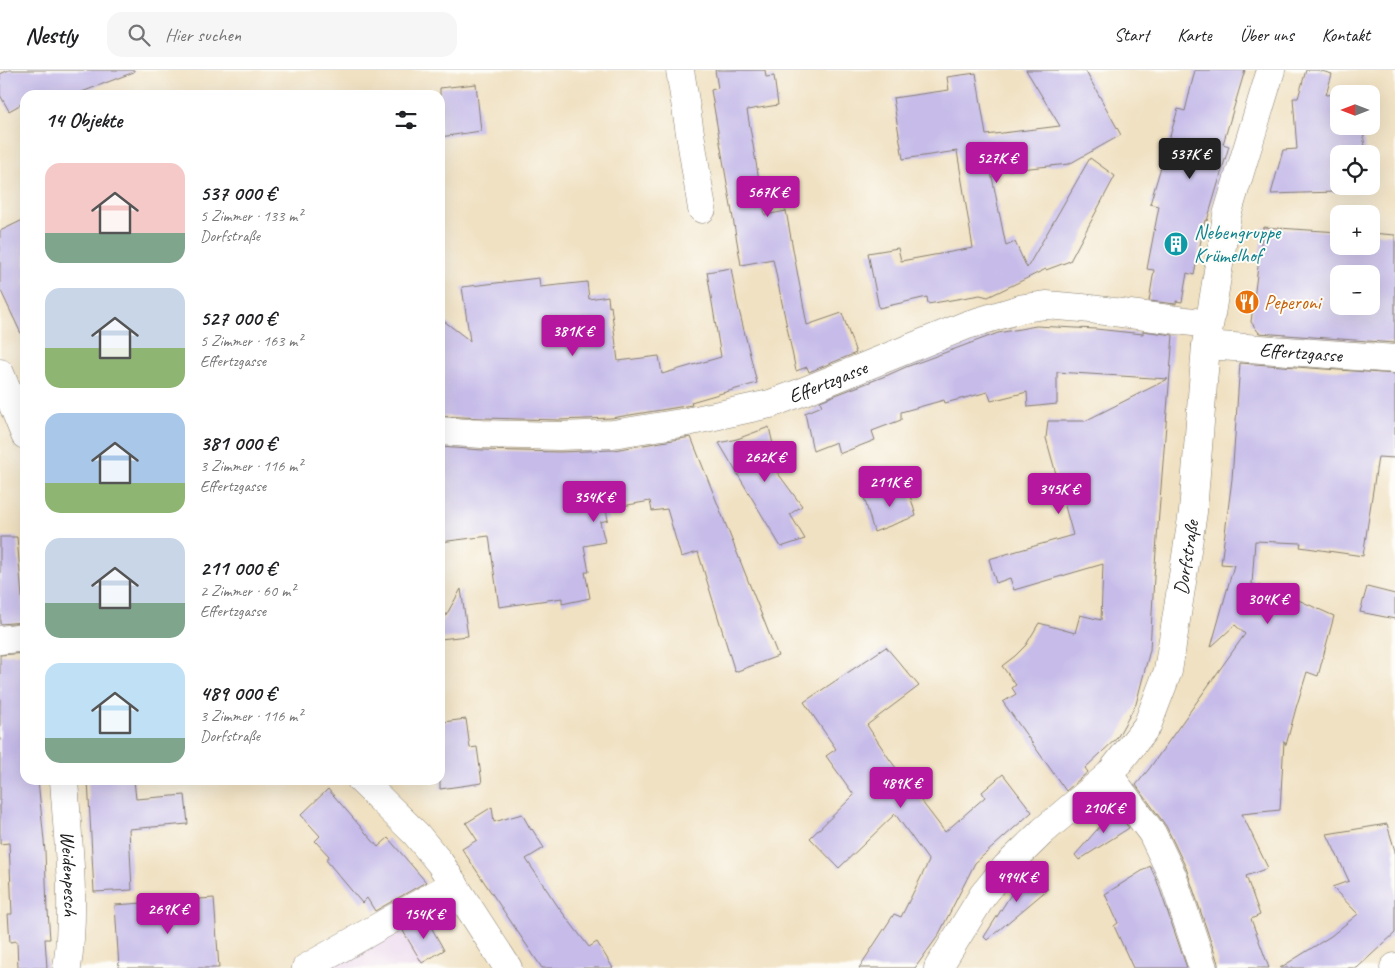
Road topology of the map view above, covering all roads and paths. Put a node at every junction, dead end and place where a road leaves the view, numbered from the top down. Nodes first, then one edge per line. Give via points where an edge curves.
1 (680, 70) edge
2 (1272, 70) edge
3 (702, 209) dead end
4 (1207, 334) junction
5 (1395, 359) edge
6 (0, 373) edge
7 (19, 402) edge
8 (445, 431) edge
9 (20, 638) edge
10 (0, 640) edge
11 (1109, 775) junction
12 (64, 785) edge
13 (367, 785) edge
14 (454, 884) junction
15 (67, 968) edge
16 (306, 968) edge
17 (508, 968) edge
18 (938, 968) edge
19 (1203, 968) edge

1 - 3 street
2 - 4 street, Dorfstraße via 1227,214
4 - 5 street, Effertzgasse
4 - 8 street, Effertzgasse via 1082,308 1046,305 967,325 770,404 687,422 613,434 559,436
4 - 11 street, Dorfstraße via 1193,512 1168,671 1147,726
6 - 7 street
9 - 10 street
11 - 18 street, Dorfstraße via 1006,867 983,895
11 - 19 street via 1152,833 1172,875
12 - 15 street, Weidenpesch via 72,889
13 - 14 street via 416,834
14 - 16 street
14 - 17 street

